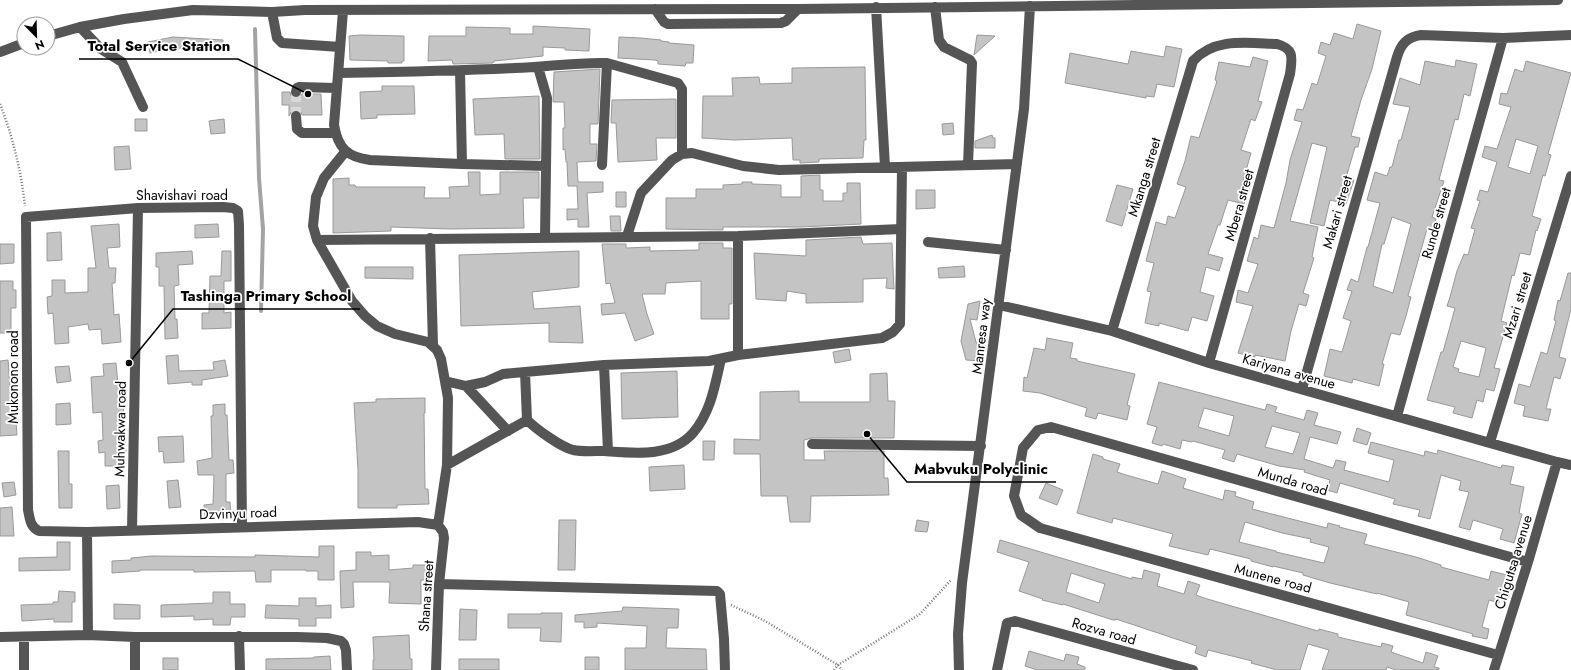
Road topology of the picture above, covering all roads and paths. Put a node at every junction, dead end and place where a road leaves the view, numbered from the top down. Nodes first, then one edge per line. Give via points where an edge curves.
1 (1543, 0) edge
2 (1558, 0) edge
3 (1432, 1) edge
4 (1234, 2) edge
5 (192, 5) edge
6 (305, 5) edge
7 (1030, 6) junction
8 (876, 7) junction
9 (935, 7) junction
10 (655, 9) junction
11 (798, 9) junction
12 (342, 10) junction
13 (272, 12) junction
14 (80, 27) junction
15 (56, 34) edge
16 (1571, 35) edge
17 (1503, 38) junction
18 (16, 46) edge
19 (340, 48) junction
20 (0, 52) edge
21 (1292, 54) joint
22 (607, 63) junction
23 (538, 67) junction
24 (460, 71) junction
25 (338, 72) junction
26 (336, 88) junction
27 (296, 92) dead end
28 (0, 104) edge
29 (143, 107) dead end
30 (296, 116) tunnel mouth
31 (336, 134) junction
32 (345, 152) junction
33 (682, 154) junction
34 (462, 164) junction
35 (1017, 164) junction
36 (602, 165) dead end
37 (968, 165) junction
38 (546, 166) junction
39 (884, 167) junction
40 (902, 167) junction
41 (1571, 176) edge
42 (138, 208) junction
43 (26, 217) junction
44 (901, 229) junction
45 (627, 236) junction
46 (738, 236) junction
47 (545, 237) junction
48 (430, 238) junction
49 (317, 240) junction
50 (928, 242) dead end
51 (1006, 250) junction
52 (999, 305) junction
53 (1112, 332) junction
54 (433, 345) junction
55 (738, 355) junction
56 (721, 359) junction
57 (1209, 363) junction
58 (604, 365) junction
59 (525, 372) junction
60 (445, 381) junction
61 (466, 386) junction
62 (1302, 389) junction
63 (1397, 416) junction
64 (527, 420) junction
65 (1051, 427) joint
66 (508, 431) junction
67 (1490, 442) junction
68 (812, 444) dead end
69 (980, 446) junction
70 (608, 452) junction
71 (1556, 462) junction
72 (447, 465) junction
73 (1571, 465) edge
74 (438, 525) junction
75 (242, 526) junction
76 (132, 530) junction
77 (39, 532) joint
78 (87, 532) junction
79 (1528, 562) junction
80 (965, 564) junction
81 (439, 584) junction
82 (721, 603) junction
83 (88, 636) junction
84 (239, 636) junction
85 (0, 637) edge
86 (24, 637) junction
87 (135, 637) junction
88 (1498, 655) junction
89 (838, 665) junction
90 (24, 670) edge
91 (135, 670) edge
92 (240, 670) edge
93 (347, 670) edge
94 (436, 670) edge
95 (725, 670) edge
96 (834, 670) edge
97 (842, 670) edge
98 (959, 670) edge
99 (997, 670) edge
100 (1192, 670) edge
101 (1494, 670) edge

1 - 2 street
1 - 3 street
3 - 4 street
4 - 7 street
5 - 13 street
5 - 14 street
6 - 12 street
6 - 13 street
7 - 9 street
7 - 35 street, Manresa way via 1024,109
8 - 9 street
8 - 11 street
8 - 39 street
9 - 37 street via 941,44 972,63
10 - 11 street
10 - 11 street via 664,22 676,24 781,23
10 - 12 street
12 - 19 street
13 - 19 street via 277,38 282,43
14 - 15 street
14 - 29 street via 101,49 122,62
16 - 17 street
17 - 62 street, Makari street via 1421,35 1409,38 1402,44
17 - 63 street, Runde street
18 - 20 street
19 - 25 street
21 - 53 street, Mkanga street via 1288,48 1277,44 1232,43 1203,52 1193,61
21 - 57 street, Mbera street via 1283,103
22 - 23 street
22 - 33 street via 678,83 682,89
22 - 36 street
23 - 24 street
23 - 38 street via 547,98
24 - 25 street
24 - 34 street
25 - 26 street
26 - 27 street via 299,87
26 - 31 street
28 - 43 path via 19,165
30 - 31 street via 297,129 302,134
31 - 32 street
32 - 34 street via 370,160
32 - 49 street via 324,178 316,197 313,226
33 - 39 street via 692,153 743,166 779,170
33 - 45 street via 672,160 641,193
34 - 38 street
35 - 37 street
35 - 51 street, Manresa way
37 - 40 street
38 - 47 street
39 - 40 street
40 - 44 street
41 - 67 street, Mzari street
42 - 43 street, Shavishavi road
42 - 75 street, Shavishavi road via 223,207 238,211
42 - 76 street, Muhwakwa road
43 - 77 street, Mukonono road via 28,510 30,523
44 - 46 street
44 - 55 street via 900,324 893,332 882,338
45 - 46 street
45 - 47 street
46 - 55 street
47 - 48 street
48 - 49 street
48 - 54 street
49 - 54 street via 352,300 365,316 377,326 395,334
50 - 51 street
51 - 52 street, Manresa way
52 - 53 street, Kariyana avenue
52 - 69 street, Manresa way
53 - 57 street, Kariyana avenue
54 - 60 street via 441,359
55 - 56 street
56 - 58 street
56 - 70 street via 708,408 693,432 682,443 645,453
57 - 62 street, Kariyana avenue
58 - 59 street
58 - 70 street
59 - 61 street via 503,374 485,382
59 - 64 street
60 - 61 street
60 - 72 street via 448,398
61 - 66 street
62 - 63 street, Kariyana avenue
63 - 67 street, Kariyana avenue
64 - 66 street
64 - 70 street via 572,450
65 - 79 street, Munda road
65 - 88 street, Munene road via 1038,430 1023,448 1014,496 1020,515 1040,528
66 - 72 street
67 - 71 street, Kariyana avenue
68 - 69 street
69 - 80 street, Manresa way
71 - 73 street, Kariyana avenue
71 - 79 street, Chigutsa avenue
72 - 74 street
74 - 75 street, Dzvinyu road via 418,522
74 - 81 street, Shana street via 444,538
75 - 76 street, Dzvinyu road
76 - 78 street, Dzvinyu road
77 - 78 street, Dzvinyu road
78 - 83 street
79 - 88 street, Chigutsa avenue
80 - 89 path via 920,614
80 - 98 street, Manresa way via 960,611
81 - 82 street via 713,590 719,592
81 - 94 street, Shana street
82 - 89 path via 730,604 764,621
82 - 95 street
83 - 86 street
83 - 87 street
84 - 87 street
84 - 92 street
84 - 93 street via 336,639 343,643 346,650
85 - 86 street
86 - 90 street
87 - 91 street
88 - 101 street, Chigutsa avenue
89 - 96 path
89 - 97 path
99 - 100 street, Rozva road via 1007,623 1020,621

